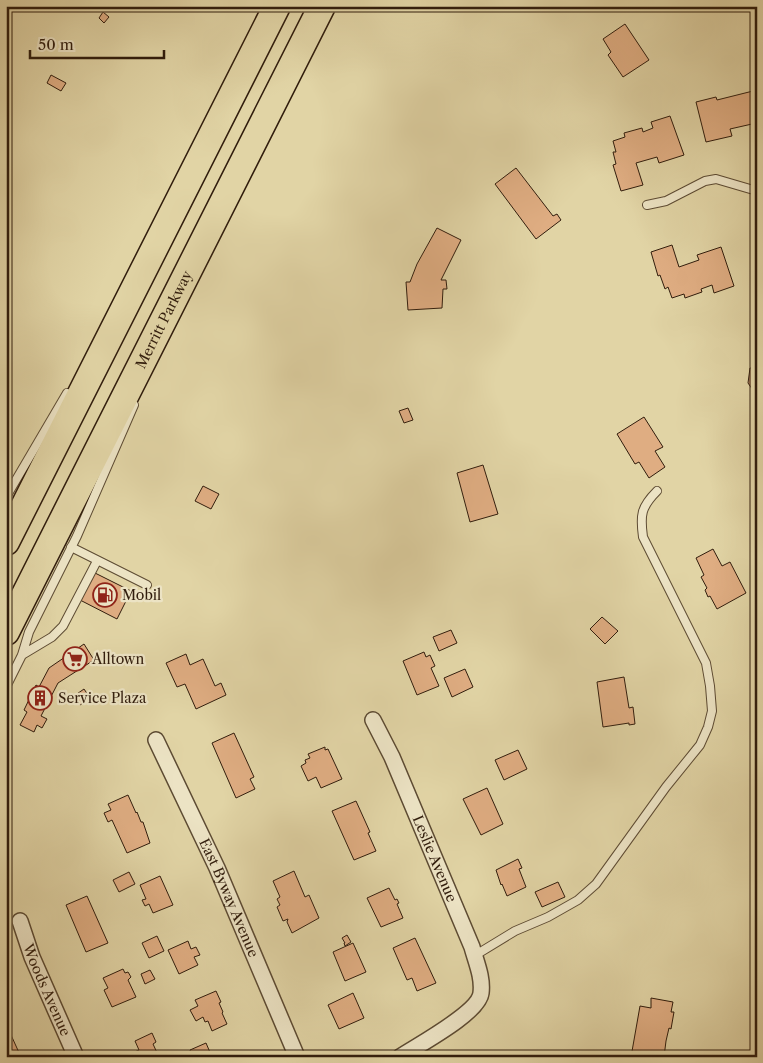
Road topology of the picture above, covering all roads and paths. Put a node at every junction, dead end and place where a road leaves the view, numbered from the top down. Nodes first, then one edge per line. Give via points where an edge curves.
1 (277, 6) edge
2 (322, 6) edge
3 (757, 191) edge
4 (647, 205) dead end
5 (162, 234) junction
6 (176, 296) junction
7 (98, 342) dead end
8 (149, 367) dead end
9 (73, 383) dead end
10 (138, 394) dead end
11 (657, 490) dead end
12 (6, 497) edge
13 (6, 542) edge
14 (72, 548) junction
15 (97, 560) junction
16 (147, 584) dead end
17 (6, 632) edge
18 (22, 655) junction
19 (6, 687) edge
20 (373, 720) dead end
21 (156, 740) dead end
22 (20, 921) dead end
23 (474, 956) junction
24 (76, 1057) edge
25 (298, 1057) edge
26 (400, 1057) edge

1 - 5 highway
2 - 6 highway, Merritt Parkway
3 - 4 lane via 716,179 705,181 666,201
5 - 7 lane
5 - 13 highway
6 - 8 lane
6 - 17 highway, Merritt Parkway
9 - 12 lane
10 - 14 lane
11 - 23 lane via 642,510 643,537 706,662 712,711 708,728 700,745 596,884 578,900 515,931
14 - 15 lane
14 - 18 lane via 29,632
15 - 16 lane
15 - 18 lane via 63,626 52,637
18 - 19 lane
20 - 23 street, Leslie Avenue via 392,756
21 - 25 street, East Byway Avenue via 220,875
22 - 24 street, Woods Avenue via 32,957
23 - 26 street, Leslie Avenue via 482,980 478,1003 463,1017

